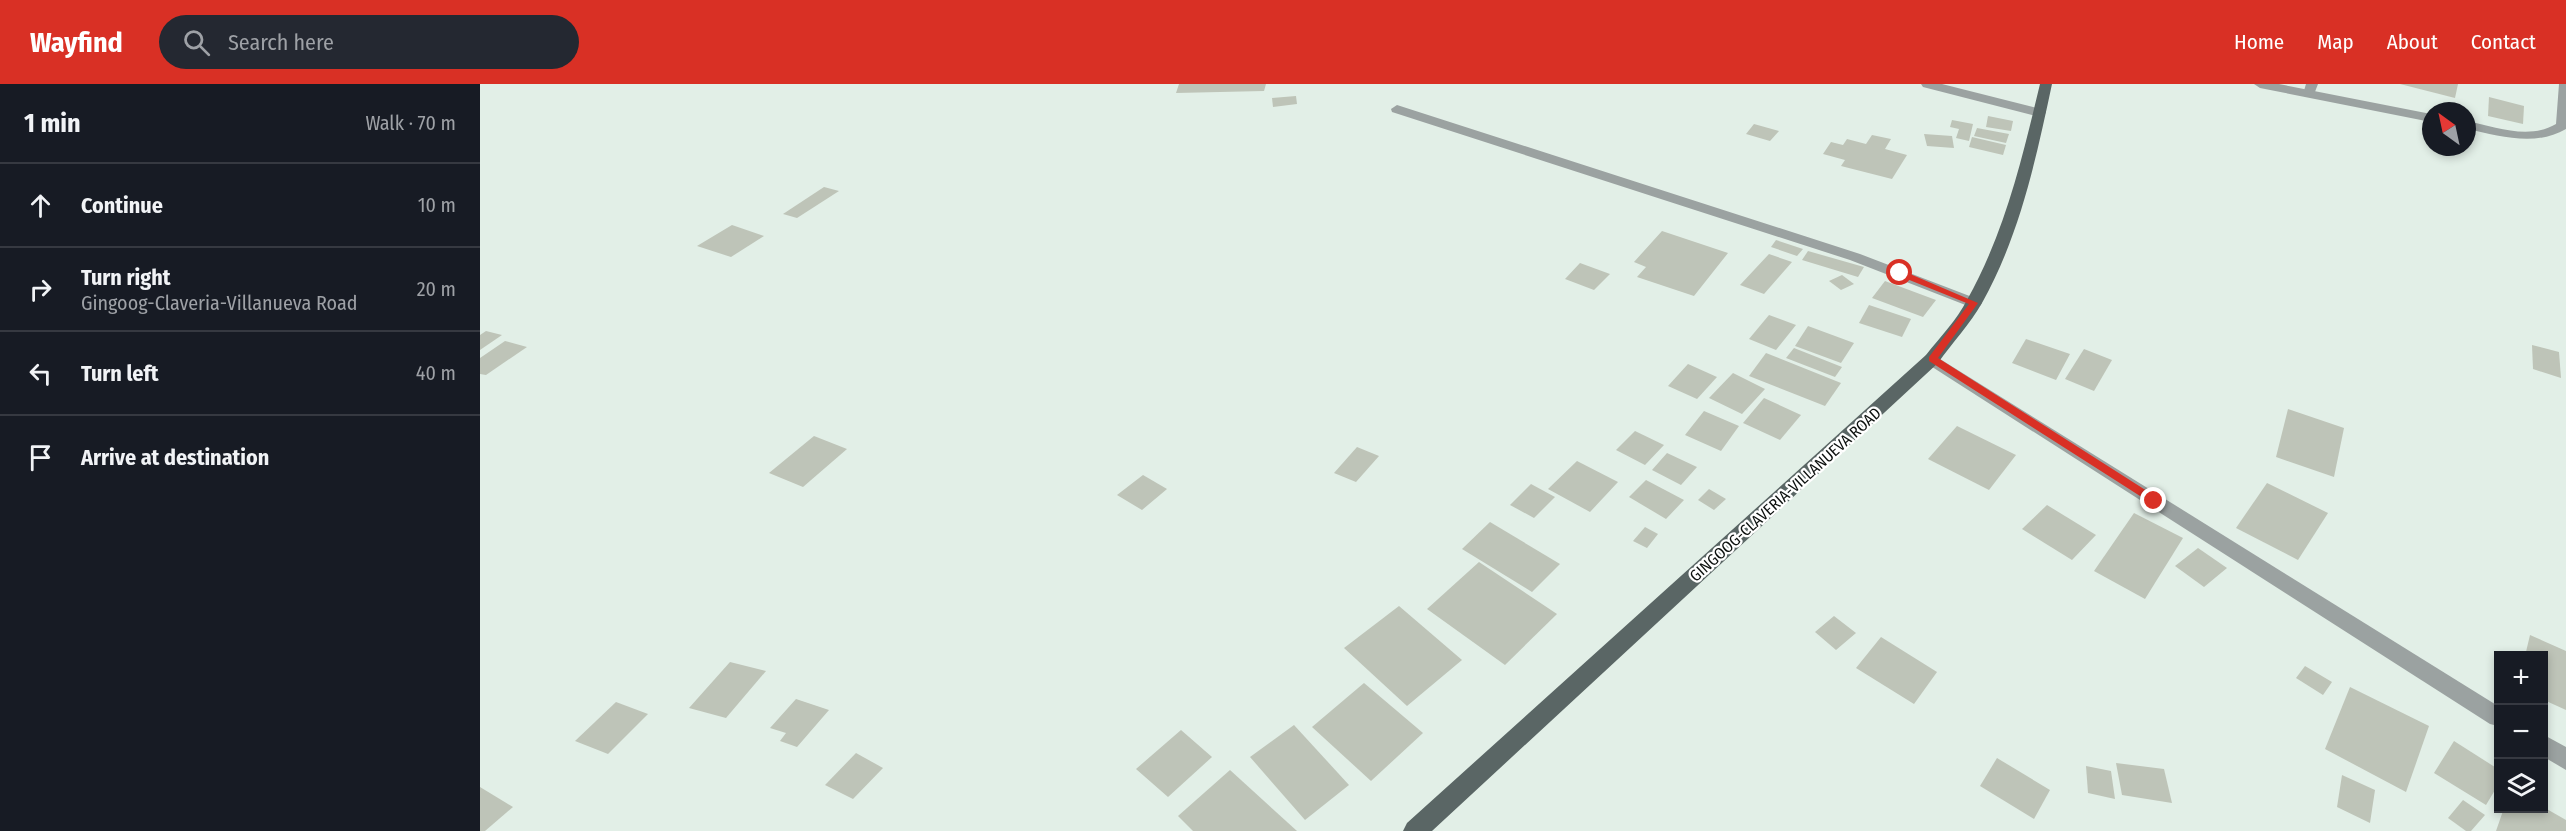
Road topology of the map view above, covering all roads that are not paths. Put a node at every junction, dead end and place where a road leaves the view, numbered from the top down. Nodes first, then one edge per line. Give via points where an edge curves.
1 (1928, 84) edge
2 (2046, 84) edge
3 (2260, 84) edge
4 (2565, 84) edge
5 (2311, 89) edge
6 (1397, 109) dead end
7 (2040, 113) junction
8 (2422, 116) edge
9 (2476, 127) edge
10 (1974, 303) junction
11 (1932, 359) junction
12 (2494, 714) edge
13 (2548, 748) edge
14 (2566, 760) edge
15 (1415, 831) edge

1 - 7 street
2 - 7 main road, GINGOOG-CLAVERIA-VILLANUEVA ROAD
3 - 5 street
4 - 9 street via 2562,126 2553,133 2536,135
5 - 8 street
6 - 10 street via 1790,235
7 - 10 main road, GINGOOG-CLAVERIA-VILLANUEVA ROAD via 2008,228
10 - 11 main road, GINGOOG-CLAVERIA-VILLANUEVA ROAD
11 - 12 street
11 - 15 main road, GINGOOG-CLAVERIA-VILLANUEVA ROAD
13 - 14 street

